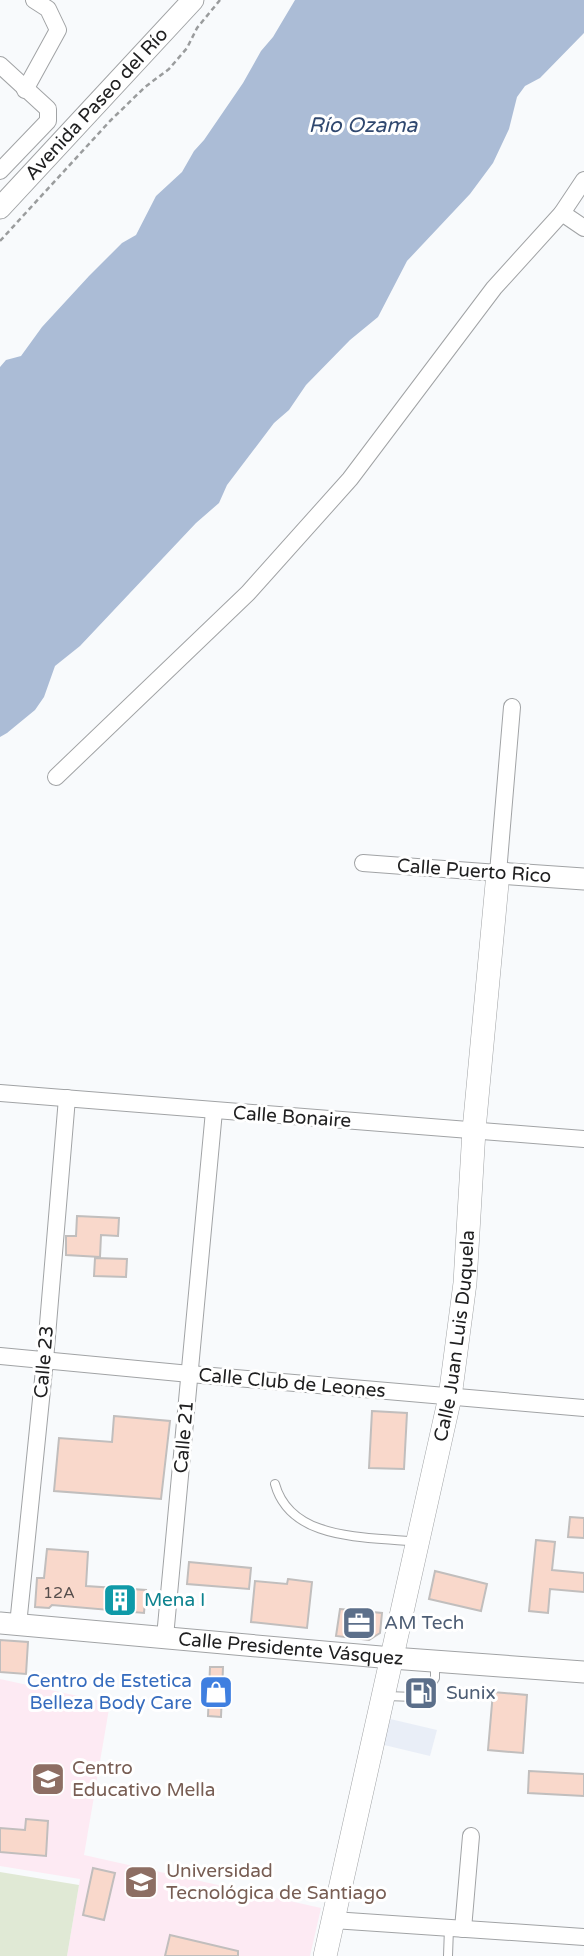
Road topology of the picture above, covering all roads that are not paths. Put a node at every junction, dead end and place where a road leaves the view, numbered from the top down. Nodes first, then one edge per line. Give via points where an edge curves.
1 (34, 0) edge
2 (193, 0) edge
3 (50, 5) edge
4 (0, 65) edge
5 (25, 90) junction
6 (0, 171) edge
7 (584, 180) edge
8 (0, 208) edge
9 (562, 214) junction
10 (584, 228) edge
11 (512, 707) dead end
12 (56, 777) dead end
13 (363, 863) dead end
14 (498, 873) junction
15 (584, 879) edge
16 (0, 1093) edge
17 (67, 1098) junction
18 (214, 1111) junction
19 (474, 1130) junction
20 (584, 1139) edge
21 (0, 1356) edge
22 (45, 1360) junction
23 (190, 1374) junction
24 (450, 1397) junction
25 (584, 1408) edge
26 (275, 1484) dead end
27 (418, 1542) junction
28 (9, 1624) edge
29 (165, 1637) junction
30 (392, 1658) junction
31 (435, 1661) junction
32 (584, 1672) edge
33 (428, 1689) dead end
34 (383, 1695) junction
35 (415, 1697) dead end
36 (471, 1836) dead end
37 (333, 1920) junction
38 (456, 1928) junction
39 (584, 1937) edge
40 (325, 1956) edge
41 (448, 1956) edge

1 - 3 street
2 - 8 street, Avenida Paseo del Río
3 - 5 street via 58,35
4 - 5 street
5 - 6 street via 48,109 48,121
7 - 9 street
9 - 10 street
9 - 12 street via 494,288 350,480 248,593
11 - 14 street, Calle Juan Luis Duquela
13 - 14 street, Calle Puerto Rico
14 - 15 street, Calle Puerto Rico
14 - 19 main road, Calle Juan Luis Duquela
16 - 17 street, Calle Bonaire
17 - 18 street, Calle Bonaire
17 - 22 street, Calle 23
18 - 19 street, Calle Bonaire
18 - 23 street, Calle 21
19 - 20 street, Calle Bonaire
19 - 24 main road, Calle Juan Luis Duquela via 464,1283
21 - 22 street, Calle Club de Leones
22 - 23 street, Calle Club de Leones
22 - 28 street, Calle 23
23 - 24 street, Calle Club de Leones
23 - 29 street, Calle 21
24 - 25 street, Calle Club de Leones
24 - 27 main road, Calle Juan Luis Duquela
26 - 27 lane via 279,1499 307,1525 329,1532
27 - 30 main road, Calle Juan Luis Duquela
28 - 29 street, Calle Presidente Vásquez
29 - 30 street, Calle Presidente Vásquez
30 - 31 street, Calle Presidente Vásquez
30 - 34 main road, Calle Juan Luis Duquela
31 - 32 street, Calle Presidente Vásquez
31 - 33 lane via 435,1678
34 - 35 lane
34 - 37 main road, Calle Juan Luis Duquela
36 - 38 street
37 - 38 street
37 - 40 main road, Calle Juan Luis Duquela
38 - 39 street
38 - 41 lane

